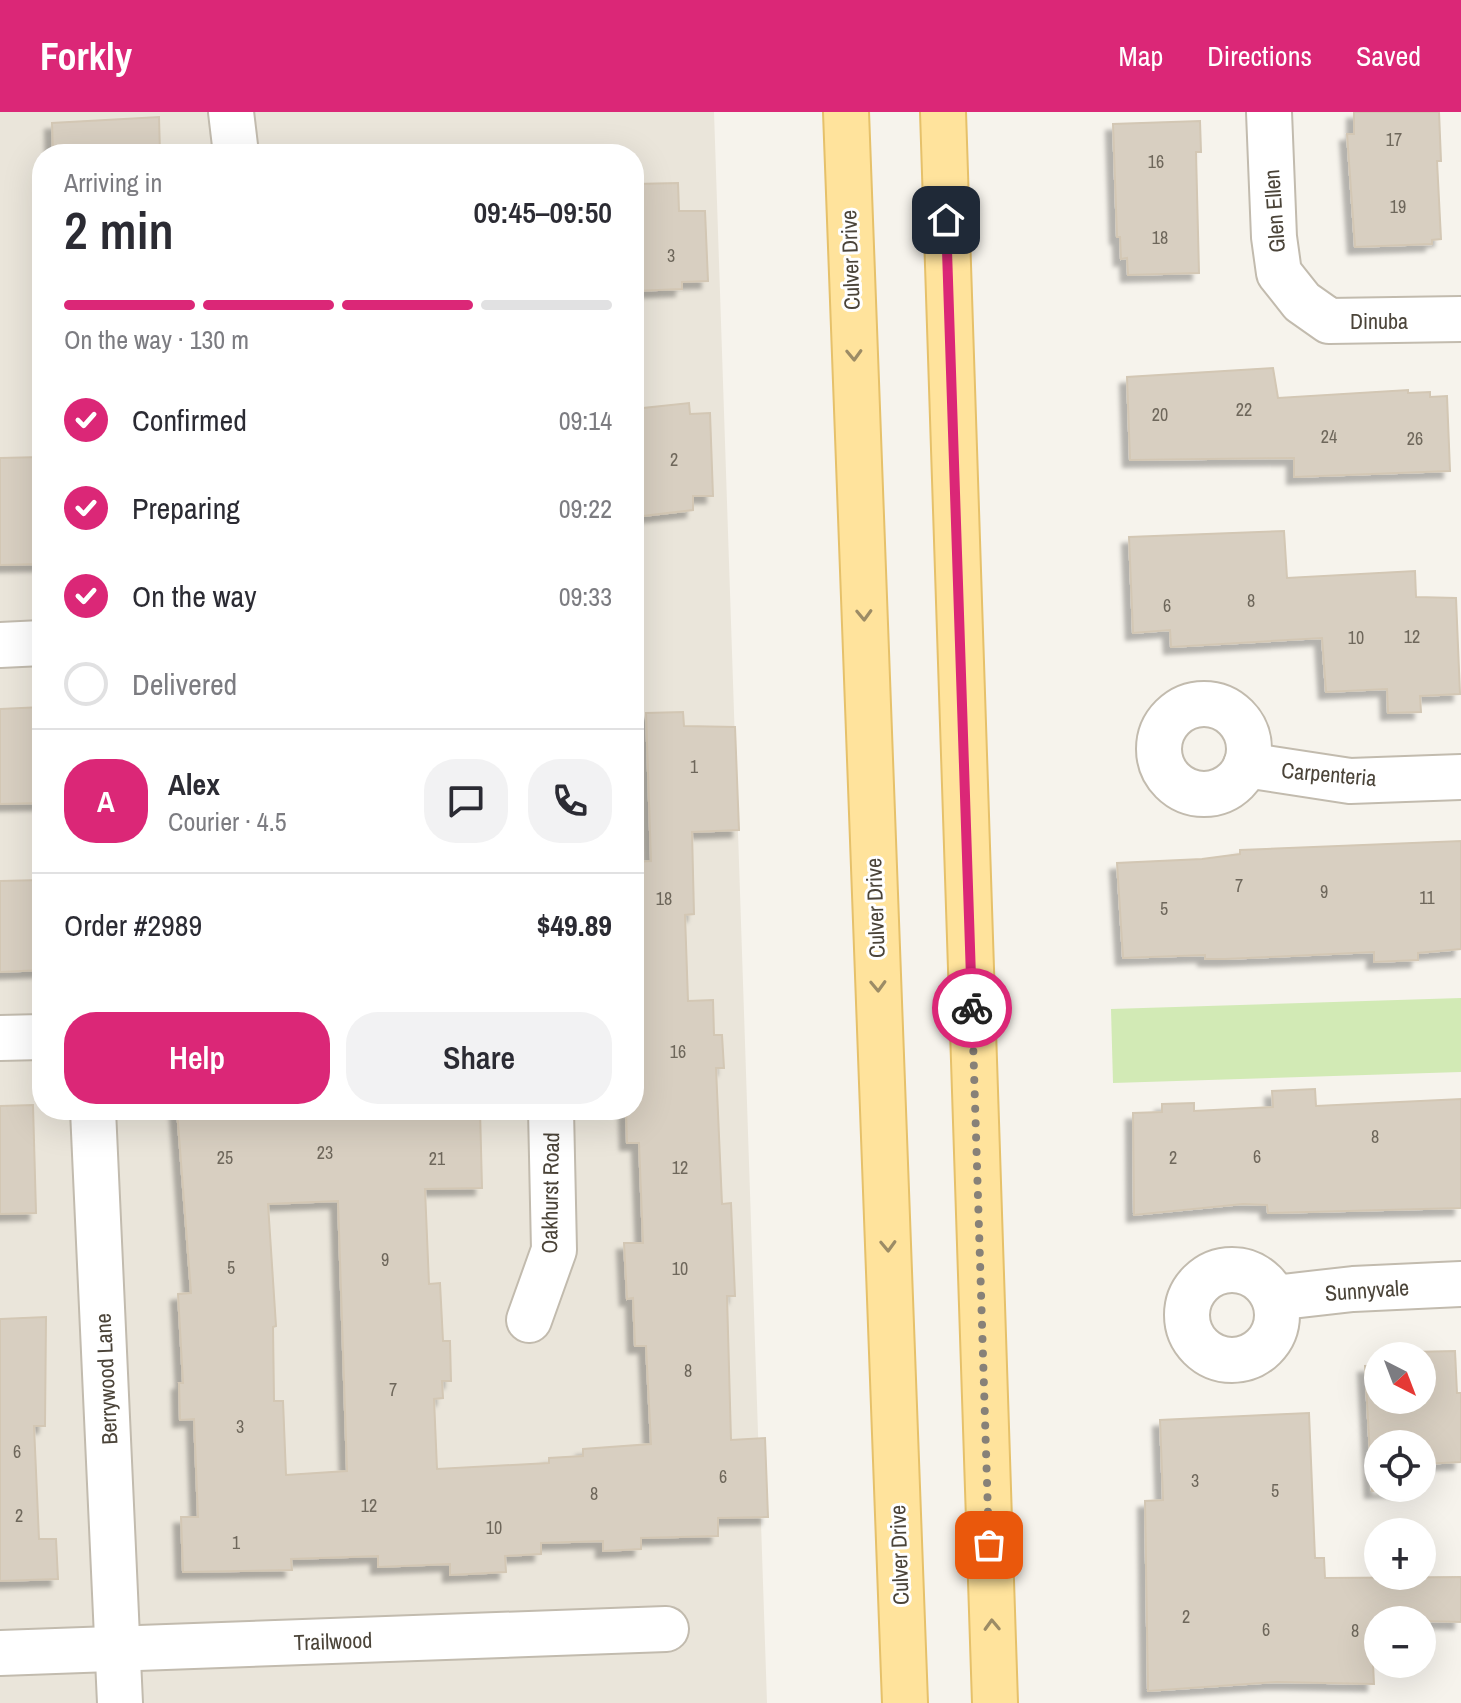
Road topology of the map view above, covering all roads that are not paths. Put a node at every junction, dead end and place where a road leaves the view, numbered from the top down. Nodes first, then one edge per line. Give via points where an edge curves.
1 (846, 112) edge
2 (943, 112) edge
3 (1269, 112) edge
4 (1302, 302) joint
5 (1461, 319) edge
6 (32, 643) edge
7 (0, 645) edge
8 (1246, 765) dead end
9 (1461, 777) edge
10 (32, 1037) edge
11 (0, 1038) edge
12 (93, 1120) edge
13 (551, 1120) edge
14 (1461, 1284) edge
15 (1274, 1298) dead end
16 (529, 1320) dead end
17 (666, 1629) dead end
18 (118, 1648) junction
19 (0, 1653) edge
20 (120, 1703) edge
21 (905, 1703) edge
22 (995, 1703) edge

1 -> 21 main road, Culver Drive
22 -> 2 main road
3 - 4 street, Glen Ellen via 1279,273
4 - 5 street, Dinuba via 1329,321
6 - 7 street
8 - 9 street, Carpenteria via 1350,781
10 - 11 street
12 - 18 street, Berrywood Lane
13 - 16 street, Oakhurst Road via 554,1250
14 - 15 street, Sunnyvale
17 - 18 street, Trailwood
18 - 19 street, Trailwood
18 - 20 street, Berrywood Lane

